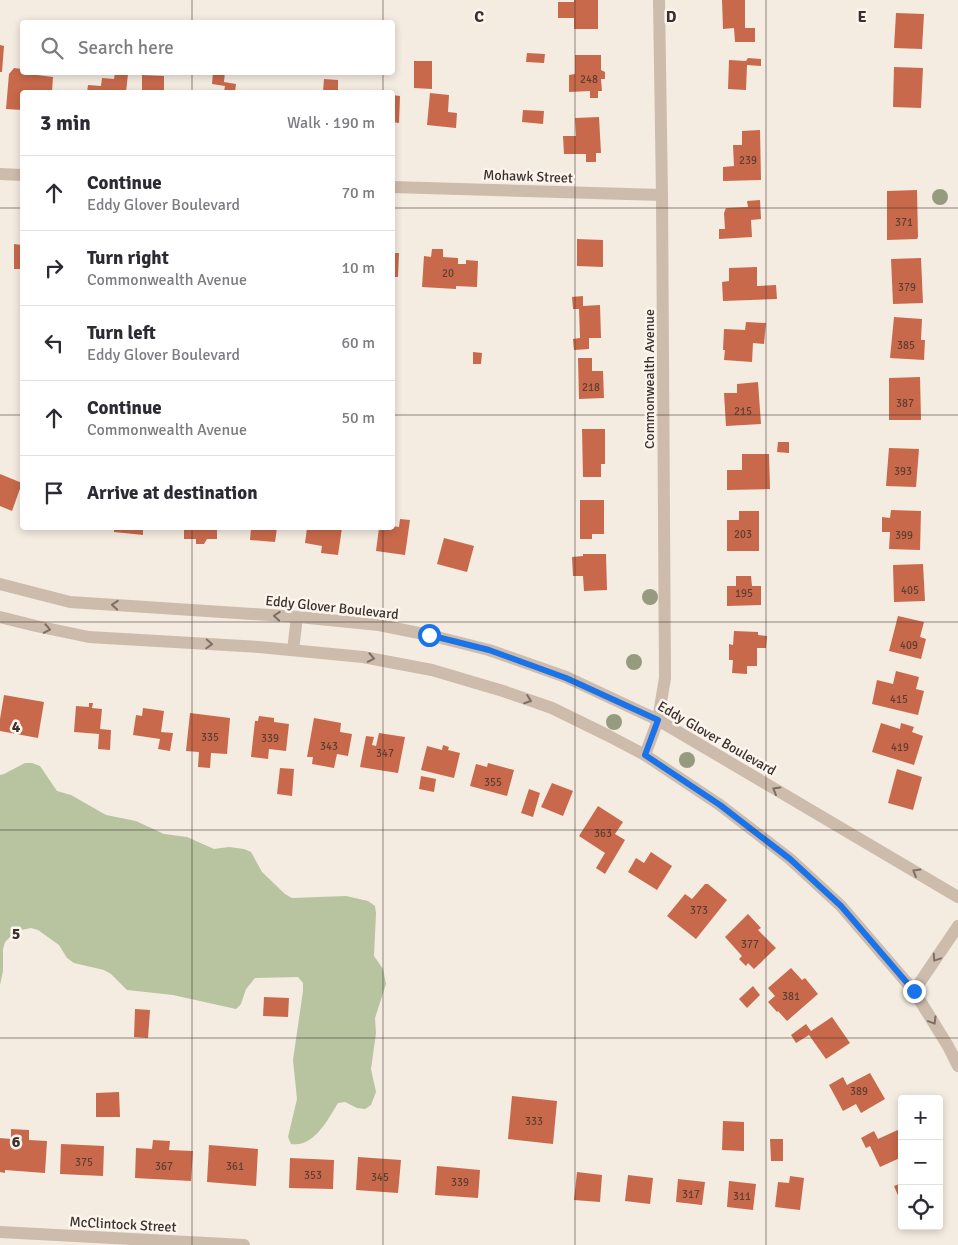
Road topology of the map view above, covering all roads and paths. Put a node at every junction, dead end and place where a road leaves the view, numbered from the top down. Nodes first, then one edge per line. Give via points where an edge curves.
1 (659, 0) edge
2 (0, 174) edge
3 (20, 175) edge
4 (395, 186) edge
5 (662, 195) junction
6 (0, 584) edge
7 (0, 617) edge
8 (297, 617) junction
9 (293, 650) junction
10 (658, 720) junction
11 (645, 755) junction
12 (958, 897) edge
13 (958, 926) edge
14 (914, 991) junction
15 (958, 1066) edge
16 (0, 1232) edge
17 (244, 1245) edge

1 - 5 street, Commonwealth Avenue
2 - 3 street
4 - 5 street, Mohawk Street
5 - 10 street, Commonwealth Avenue via 665,678
8 -> 6 street, Eddy Glover Boulevard via 70,602
7 -> 9 street via 89,637
8 - 9 street
8 - 10 street, Eddy Glover Boulevard via 379,624 489,650 566,678
9 -> 11 street via 363,657 432,670 494,688 552,708
10 - 11 street, Commonwealth Avenue
12 -> 10 street, Eddy Glover Boulevard
11 - 14 street via 720,805 790,859 841,906
13 -> 14 street
14 -> 15 street
16 - 17 street, McClintock Street

